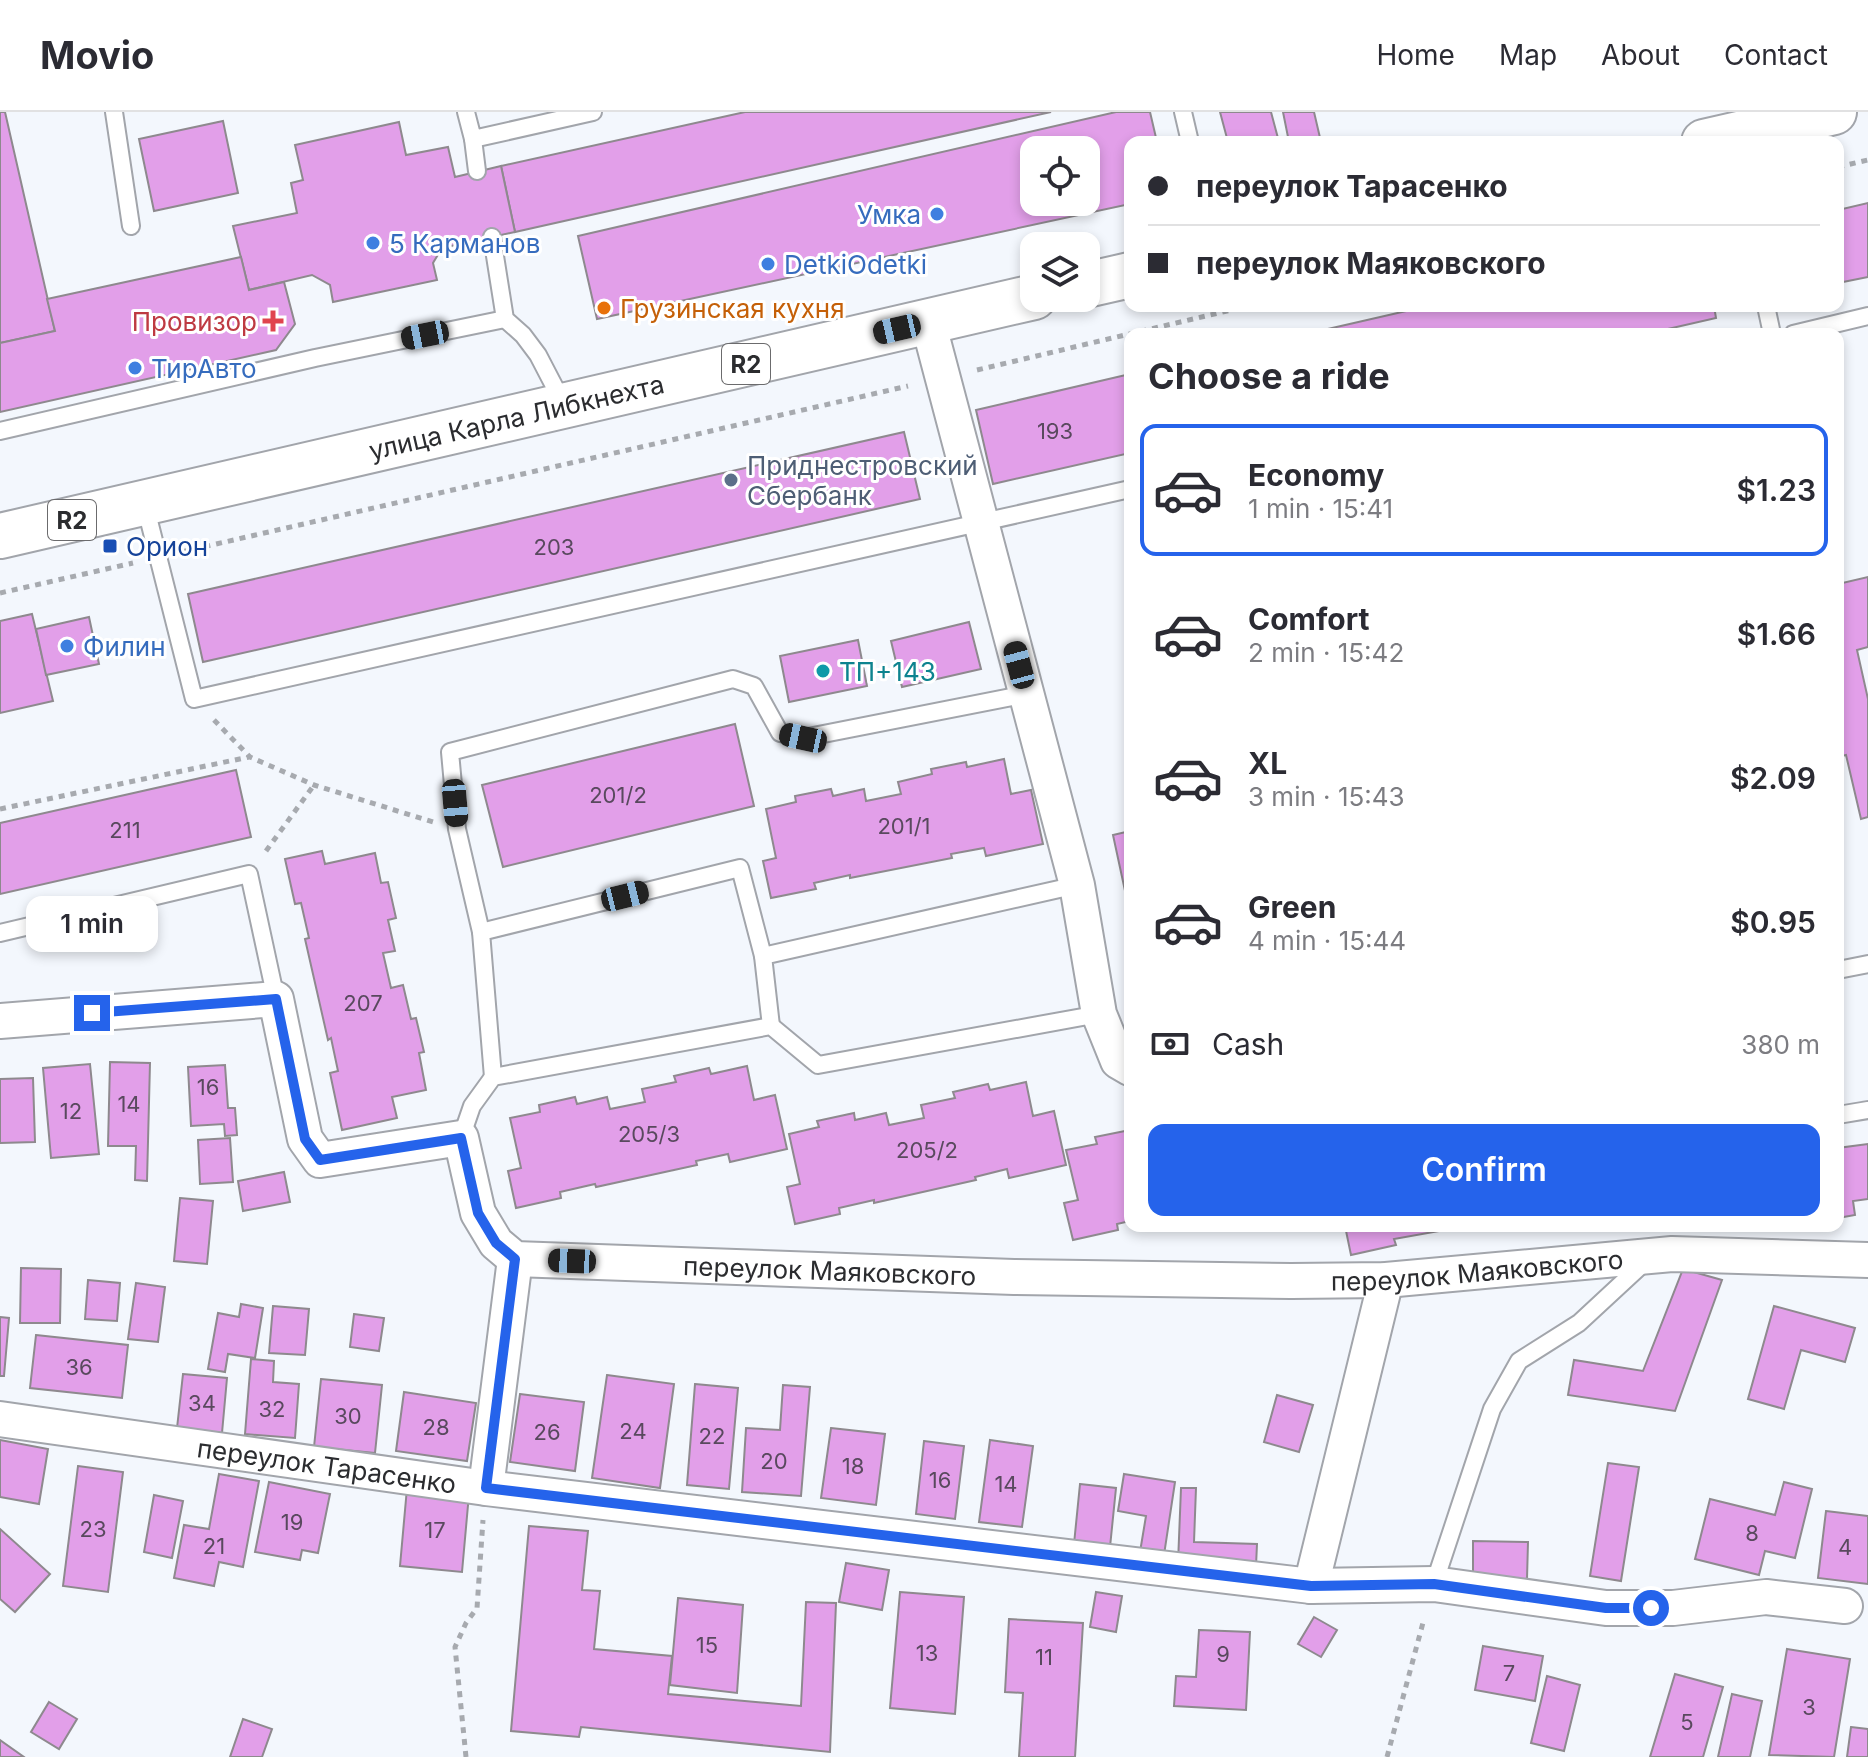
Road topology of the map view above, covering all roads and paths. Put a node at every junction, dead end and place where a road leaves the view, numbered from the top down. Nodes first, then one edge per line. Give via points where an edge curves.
1 (114, 112) edge
2 (466, 112) edge
3 (593, 112) edge
4 (1183, 112) edge
5 (1834, 112) edge
6 (1189, 136) edge
7 (1720, 136) edge
8 (473, 139) junction
9 (1868, 160) edge
10 (1844, 166) edge
11 (477, 171) dead end
12 (131, 226) dead end
13 (492, 237) dead end
14 (1124, 276) edge
15 (1100, 282) edge
16 (1020, 300) edge
17 (1223, 312) edge
18 (1868, 316) edge
19 (505, 319) junction
20 (928, 322) junction
21 (1155, 328) edge
22 (1818, 328) edge
23 (1124, 335) edge
24 (943, 378) junction
25 (565, 406) junction
26 (0, 431) edge
27 (1124, 490) edge
28 (145, 503) junction
29 (981, 524) junction
30 (0, 536) edge
31 (157, 558) junction
32 (0, 593) edge
33 (1027, 694) junction
34 (194, 699) junction
35 (250, 757) junction
36 (314, 785) junction
37 (0, 809) edge
38 (457, 829) junction
39 (251, 855) dead end
40 (1077, 885) junction
41 (481, 932) junction
42 (0, 933) edge
43 (763, 956) junction
44 (1868, 964) edge
45 (1844, 969) edge
46 (276, 999) junction
47 (1099, 1014) junction
48 (0, 1021) edge
49 (771, 1026) junction
50 (1124, 1064) edge
51 (493, 1077) junction
52 (1868, 1110) edge
53 (1844, 1114) edge
54 (461, 1138) junction
55 (1661, 1245) edge
56 (515, 1259) junction
57 (1868, 1260) edge
58 (1386, 1280) junction
59 (0, 1419) edge
60 (486, 1488) junction
61 (1434, 1584) junction
62 (1311, 1586) junction
63 (1845, 1606) dead end
64 (466, 1757) edge
65 (1387, 1757) edge

1 - 12 lane
2 - 8 lane
3 - 8 lane
4 - 6 lane
5 - 7 main road
8 - 11 lane
9 - 10 path
13 - 19 lane
14 - 15 main road
16 - 20 main road, улица Карла Либкнехта / R2
17 - 21 path
18 - 22 lane
19 - 25 lane via 538,355
19 - 26 lane
20 - 24 street
20 - 25 main road, улица Карла Либкнехта / R2
23 - 24 path
24 - 29 street
24 - 31 path
25 - 28 main road, улица Карла Либкнехта / R2
27 - 29 lane
28 - 30 main road, улица Карла Либкнехта / R2
28 - 31 lane
29 - 33 street
29 - 34 lane
31 - 32 path
31 - 34 lane
33 - 38 lane via 803,738 780,733 754,686 733,679 450,752
33 - 40 street
34 - 35 path
35 - 36 path
35 - 37 path
36 - 38 path
36 - 39 path via 266,851
38 - 41 lane
40 - 43 lane
40 - 47 street
41 - 43 lane via 740,868
41 - 51 lane
42 - 46 lane via 249,874
43 - 49 lane
44 - 45 lane
46 - 48 street
46 - 54 street via 305,1139 320,1160
47 - 49 lane via 818,1065
47 - 50 street
49 - 51 lane
51 - 54 lane via 472,1106
52 - 53 lane
54 - 56 street via 478,1213 496,1243
55 - 57 street, переулок Маяковского
55 - 58 street, переулок Маяковского
55 - 61 lane via 1579,1323 1519,1361 1492,1409
56 - 58 street, переулок Маяковского via 1014,1277
56 - 60 street
58 - 62 street
59 - 60 street, переулок Тарасенко
60 - 62 street, переулок Тарасенко
60 - 64 path via 477,1608 455,1647
61 - 62 street, переулок Тарасенко
61 - 63 street, переулок Тарасенко via 1606,1608 1673,1608 1766,1597
61 - 65 path

